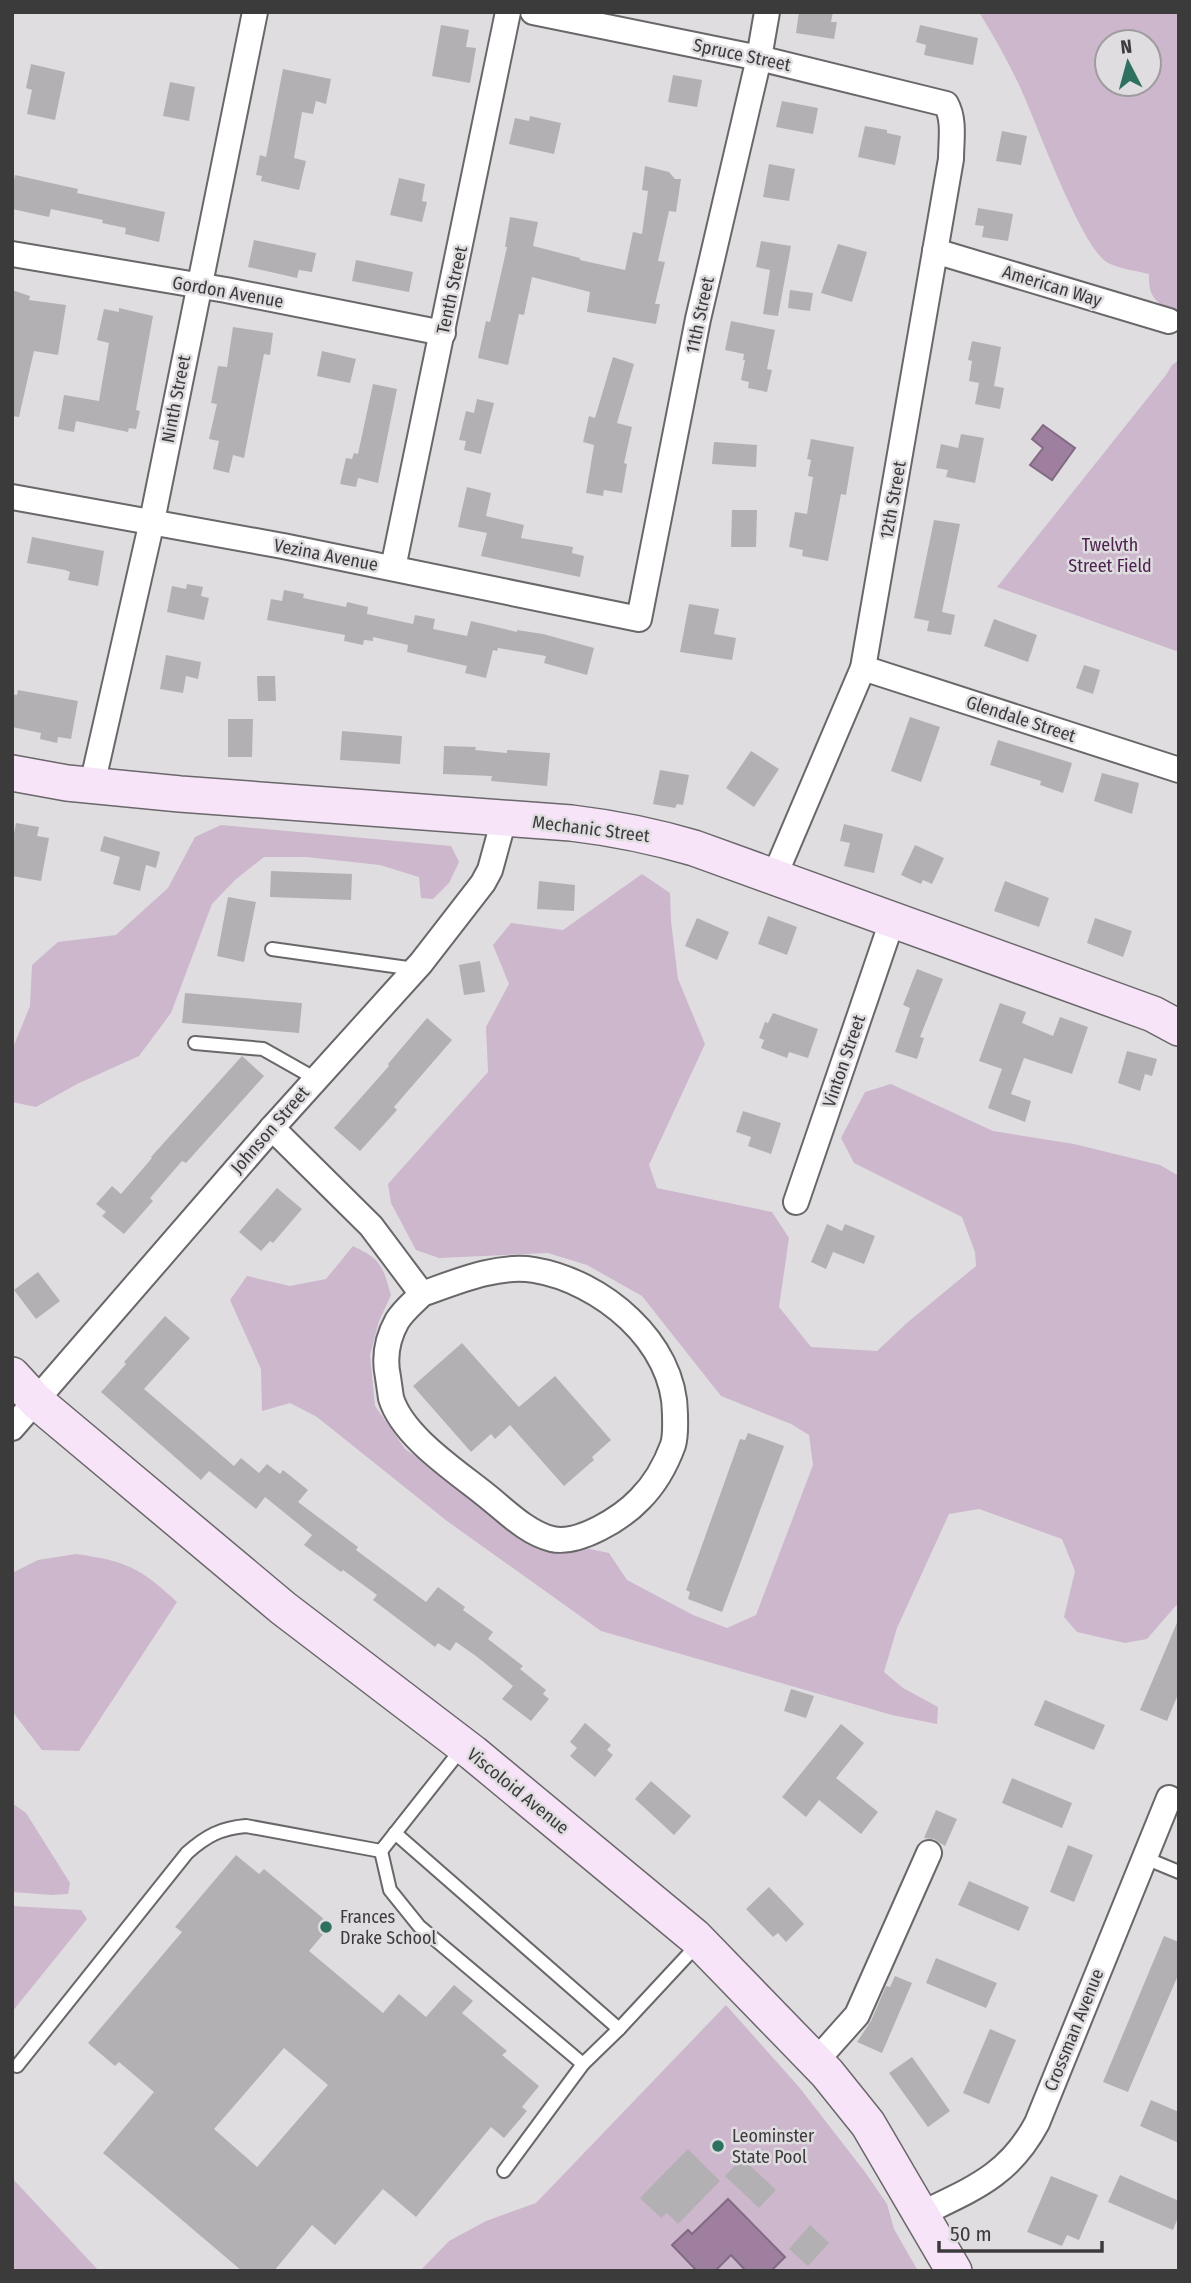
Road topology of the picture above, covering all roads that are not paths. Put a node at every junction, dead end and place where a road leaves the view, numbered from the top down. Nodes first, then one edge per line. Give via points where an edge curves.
1 (255, 12) edge
2 (508, 12) edge
3 (533, 12) edge
4 (767, 12) edge
5 (759, 58) junction
6 (947, 107) joint
7 (935, 251) junction
8 (12, 254) edge
9 (199, 287) junction
10 (1174, 324) edge
11 (443, 333) junction
12 (12, 496) edge
13 (152, 521) junction
14 (393, 568) junction
15 (639, 619) joint
16 (863, 668) junction
17 (1179, 770) edge
18 (12, 773) edge
19 (92, 785) junction
20 (504, 819) junction
21 (774, 877) junction
22 (892, 921) junction
23 (272, 949) dead end
24 (415, 969) junction
25 (1170, 1020) edge
26 (195, 1043) dead end
27 (316, 1079) junction
28 (272, 1128) junction
29 (796, 1202) dead end
30 (422, 1294) junction
31 (12, 1375) edge
32 (36, 1401) junction
33 (12, 1428) edge
34 (464, 1746) junction
35 (1174, 1800) edge
36 (395, 1833) junction
37 (381, 1852) junction
38 (929, 1853) dead end
39 (1145, 1858) junction
40 (1179, 1872) edge
41 (700, 1942) junction
42 (619, 2029) junction
43 (816, 2061) junction
44 (583, 2064) junction
45 (17, 2066) dead end
46 (505, 2171) dead end
47 (921, 2214) junction
48 (954, 2271) edge

1 - 9 street, Ninth Street
2 - 11 street, Tenth Street
3 - 5 street, Spruce Street
4 - 5 street, 11th Street
5 - 6 street, Spruce Street
5 - 15 street, 11th Street via 698,319
6 - 7 street, 12th Street via 951,159
7 - 10 street, American Way
7 - 16 street, 12th Street
8 - 9 street, Gordon Avenue
9 - 11 street, Gordon Avenue
9 - 13 street, Ninth Street
11 - 14 street, Tenth Street
12 - 13 street, Vezina Avenue
13 - 14 street, Vezina Avenue
13 - 19 street, Ninth Street
14 - 15 street, Vezina Avenue
16 - 17 street, Glendale Street
16 - 21 street, 12th Street
18 - 19 main road, Mechanic Street
19 - 20 main road, Mechanic Street
20 - 21 main road, Mechanic Street via 622,829 694,848
20 - 24 street, Johnson Street via 483,883
21 - 22 main road, Mechanic Street
22 - 25 main road, Mechanic Street
22 - 29 street, Vinton Street
23 - 24 lane
24 - 27 street, Johnson Street
26 - 27 lane via 263,1049
27 - 28 street, Johnson Street
28 - 30 street via 371,1226
28 - 32 street, Johnson Street
30 - 30 street via 398,1319 388,1340 386,1366 392,1400 409,1428 443,1461 534,1532 553,1539 578,1538 611,1522 640,1499 667,1463 675,1437 675,1405 669,1375 633,1322 601,1296 533,1269 500,1271
31 - 32 main road, Viscoloid Avenue
32 - 33 street, Johnson Street
32 - 34 main road, Viscoloid Avenue via 283,1608
34 - 36 lane
34 - 41 main road, Viscoloid Avenue
35 - 39 street, Crossman Avenue
36 - 37 lane
36 - 42 lane
37 - 44 lane via 390,1890 419,1926
37 - 45 lane via 246,1826 226,1828 204,1838 187,1853
38 - 43 street via 857,2015
39 - 40 lane
39 - 47 street, Crossman Avenue via 1027,2140 986,2182
41 - 42 lane
41 - 43 main road, Viscoloid Avenue
42 - 44 lane
43 - 47 main road, Viscoloid Avenue via 868,2124
44 - 46 lane
47 - 48 main road, Viscoloid Avenue

